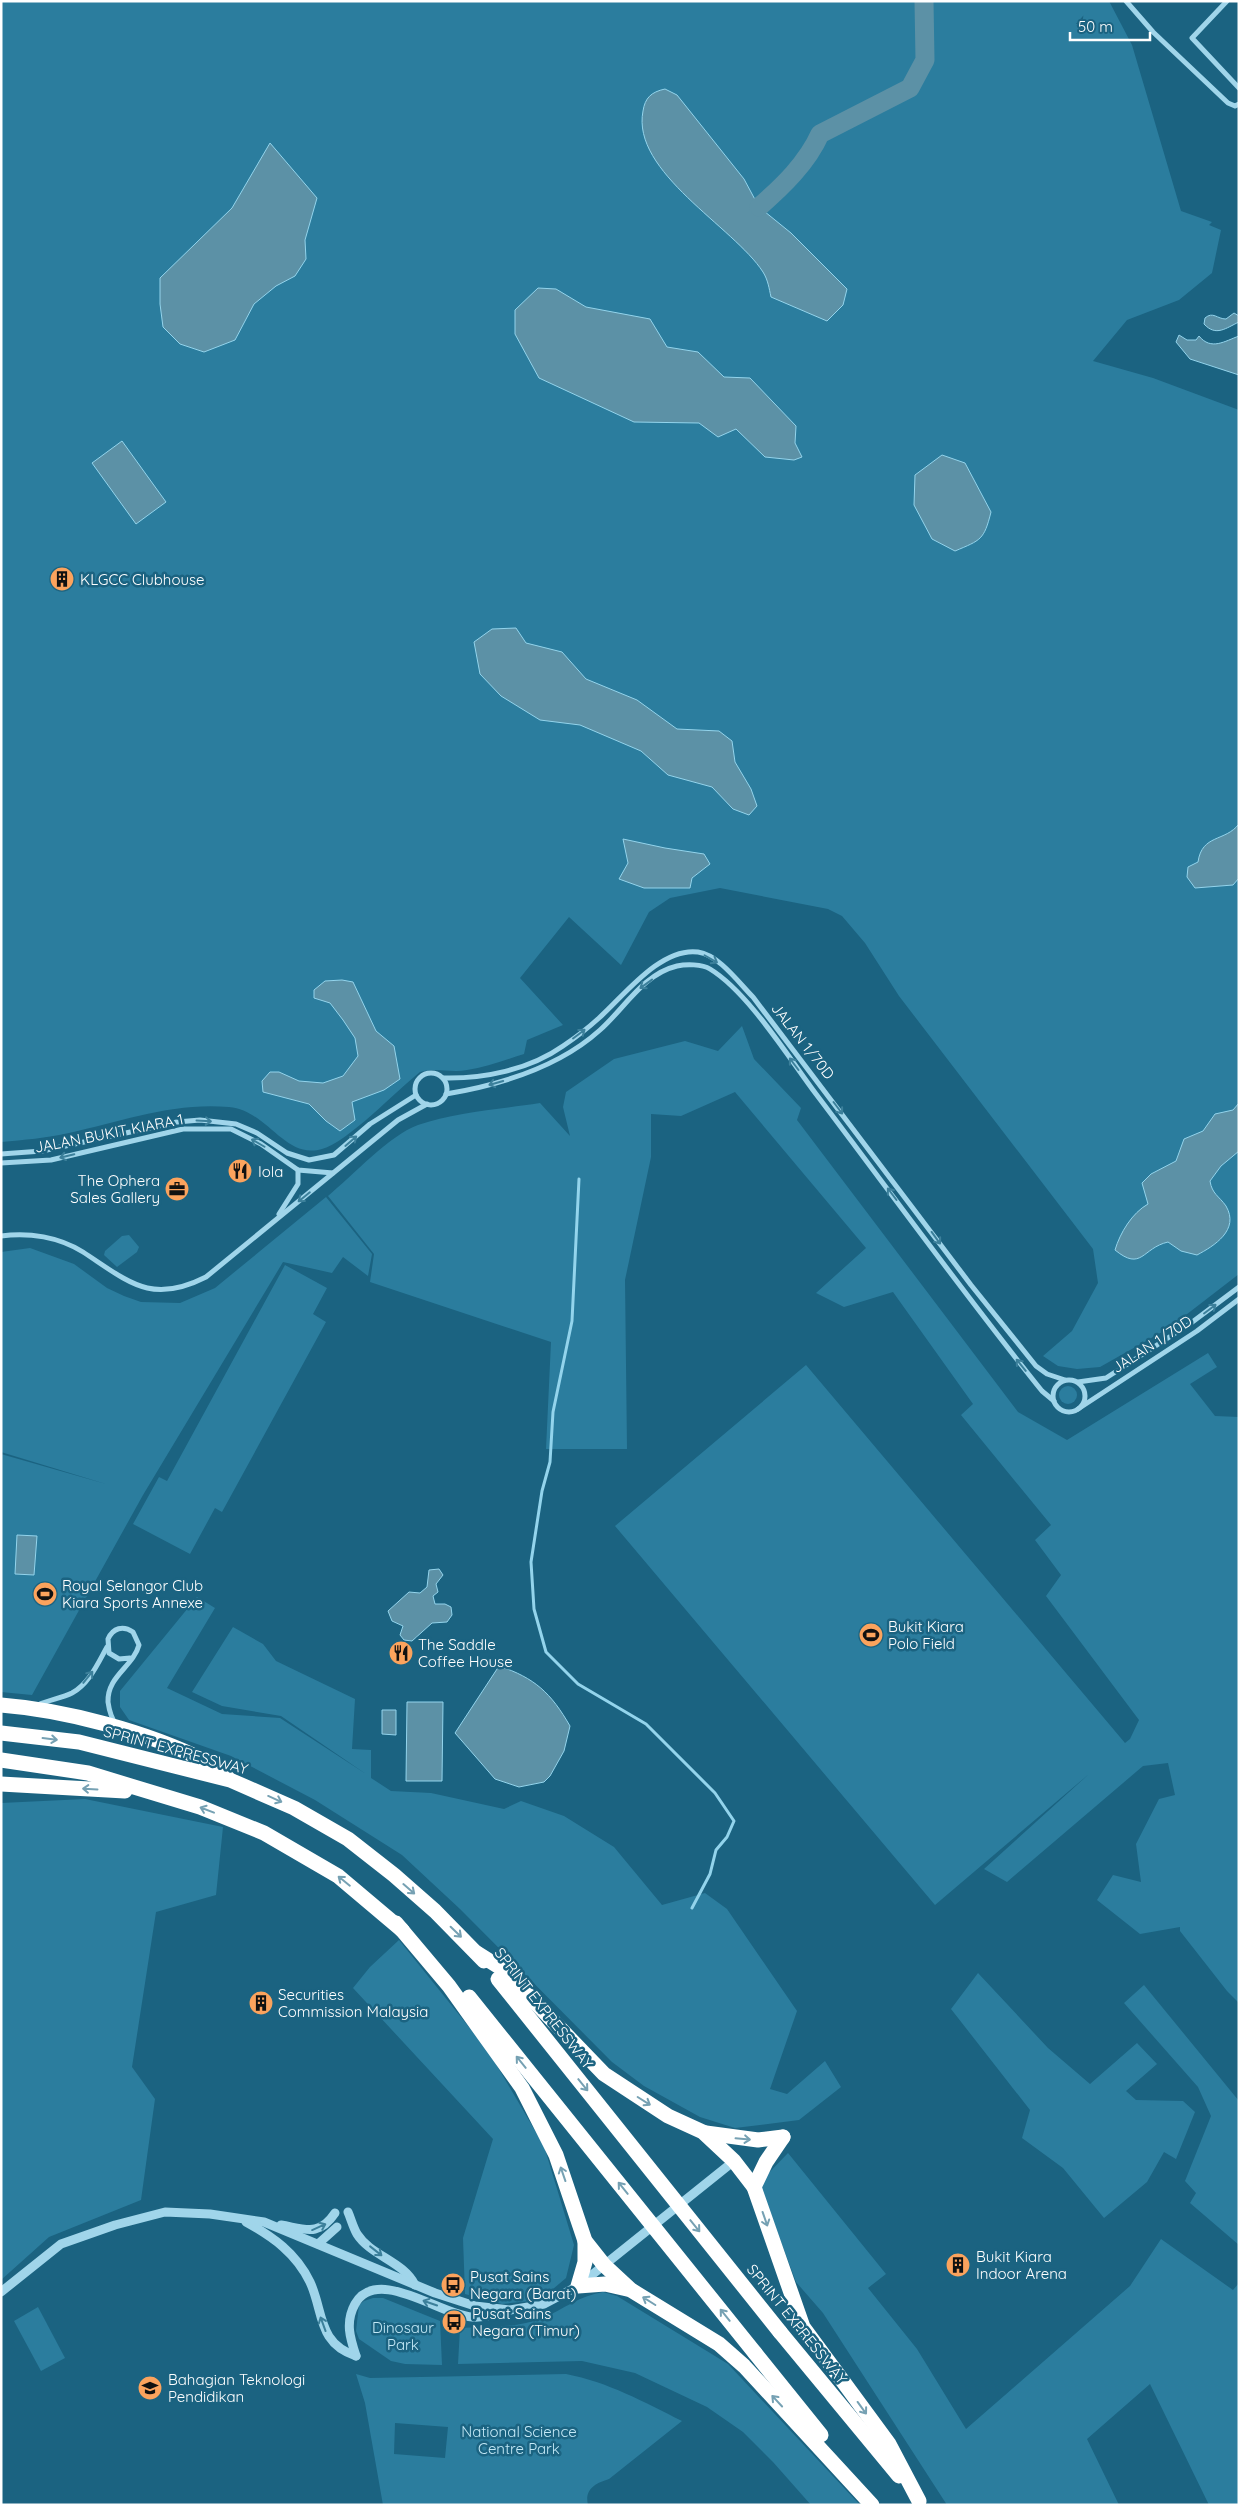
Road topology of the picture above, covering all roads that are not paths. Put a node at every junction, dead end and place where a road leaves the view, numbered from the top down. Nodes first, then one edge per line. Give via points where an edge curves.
1 (1126, 1) edge
2 (1227, 1) edge
3 (1239, 88) edge
4 (1239, 104) edge
5 (443, 1078) junction
6 (446, 1094) junction
7 (416, 1095) junction
8 (427, 1104) junction
9 (1, 1154) edge
10 (1, 1163) edge
11 (298, 1170) junction
12 (333, 1173) junction
13 (274, 1220) junction
14 (1, 1236) edge
15 (1239, 1287) edge
16 (1239, 1299) edge
17 (1065, 1380) junction
18 (1078, 1382) junction
19 (1054, 1401) junction
20 (1078, 1409) junction
21 (107, 1647) junction
22 (130, 1658) junction
23 (1, 1705) edge
24 (31, 1707) junction
25 (123, 1729) junction
26 (1, 1733) edge
27 (1, 1760) edge
28 (230, 1780) junction
29 (1, 1784) edge
30 (156, 1795) junction
31 (396, 1923) junction
32 (478, 1952) junction
33 (703, 2132) junction
34 (734, 2161) junction
35 (754, 2187) junction
36 (348, 2212) dead end
37 (335, 2213) dead end
38 (242, 2220) junction
39 (264, 2222) junction
40 (337, 2227) dead end
41 (585, 2241) junction
42 (318, 2244) junction
43 (604, 2265) junction
44 (415, 2285) junction
45 (578, 2286) junction
46 (631, 2290) junction
47 (1, 2292) edge
48 (510, 2310) junction
49 (920, 2503) edge
50 (874, 2505) edge

1 - 4 street via 1152,32 1228,103
2 - 3 street via 1192,38
5 - 6 street
5 - 7 street via 433,1072 423,1074 415,1086
5 -> 17 street, JALAN 1/70D via 492,1074 538,1060 562,1047 599,1019 635,981 656,966 680,954 698,952 715,960 753,997 1036,1366
6 - 8 street via 436,1104
19 -> 6 street, JALAN 1/70D via 1042,1391 963,1293 745,1000 710,968 678,966 664,972 631,995 601,1030 574,1050 542,1067 474,1089
7 - 8 street
9 -> 7 street, JALAN BUKIT KIARA 1 via 42,1152 177,1122 200,1120 236,1124 257,1133 287,1153 309,1160 334,1155 370,1124
8 - 12 street via 405,1114
11 -> 10 street, JALAN BUKIT KIARA 1 via 261,1144 231,1129 183,1129 52,1160
11 - 12 street
11 - 13 street via 295,1192
12 -> 13 street
13 - 14 street via 206,1276 176,1290 132,1284 82,1252 58,1241 35,1235
18 -> 15 street, JALAN 1/70D via 1106,1378 1191,1323
16 - 20 street, JALAN 1/70D via 1197,1331
17 - 18 street
17 - 19 street via 1054,1388
18 - 20 street via 1085,1393
19 - 20 street via 1062,1410
21 - 22 street via 109,1653 119,1660
21 - 22 street via 113,1632 120,1628 129,1629 136,1636 138,1645
24 -> 21 street via 72,1693 94,1672
22 - 25 street via 111,1684 108,1694 114,1721
23 - 24 highway
24 - 25 highway
25 - 28 highway via 207,1762
26 -> 28 highway, SPRINT EXPRESSWAY via 79,1742
27 - 30 highway via 88,1773
28 -> 32 highway, SPRINT EXPRESSWAY via 294,1808 348,1839 401,1881
30 -> 29 highway
31 -> 30 highway via 338,1876 291,1847 200,1807
41 -> 31 highway via 556,2155 526,2094 449,1986
50 -> 31 highway, bridge via 469,1997
32 -> 33 highway via 504,1970 604,2074 668,2116
32 -> 49 highway, SPRINT EXPRESSWAY, bridge
33 - 34 highway
33 -> 35 highway via 758,2140 784,2137 766,2162
34 - 35 highway
34 - 43 street
35 -> 49 highway via 803,2327 889,2444
36 -> 44 street via 358,2234 375,2251 410,2275
39 -> 37 street via 312,2231 326,2224
38 - 39 street
38 - 47 street via 210,2214 165,2212 115,2224 61,2244
48 -> 38 street via 471,2318 390,2289 367,2292 356,2302 350,2314 348,2327 356,2356 347,2353 323,2328 310,2282 292,2256 277,2240
39 - 42 street
40 - 42 street
41 - 43 highway
41 - 45 highway via 585,2262
42 - 44 street
43 - 45 street
43 - 46 highway
44 - 48 street via 474,2306
45 - 46 highway via 606,2284
45 - 48 street via 544,2304
50 -> 46 highway via 744,2366 719,2344

